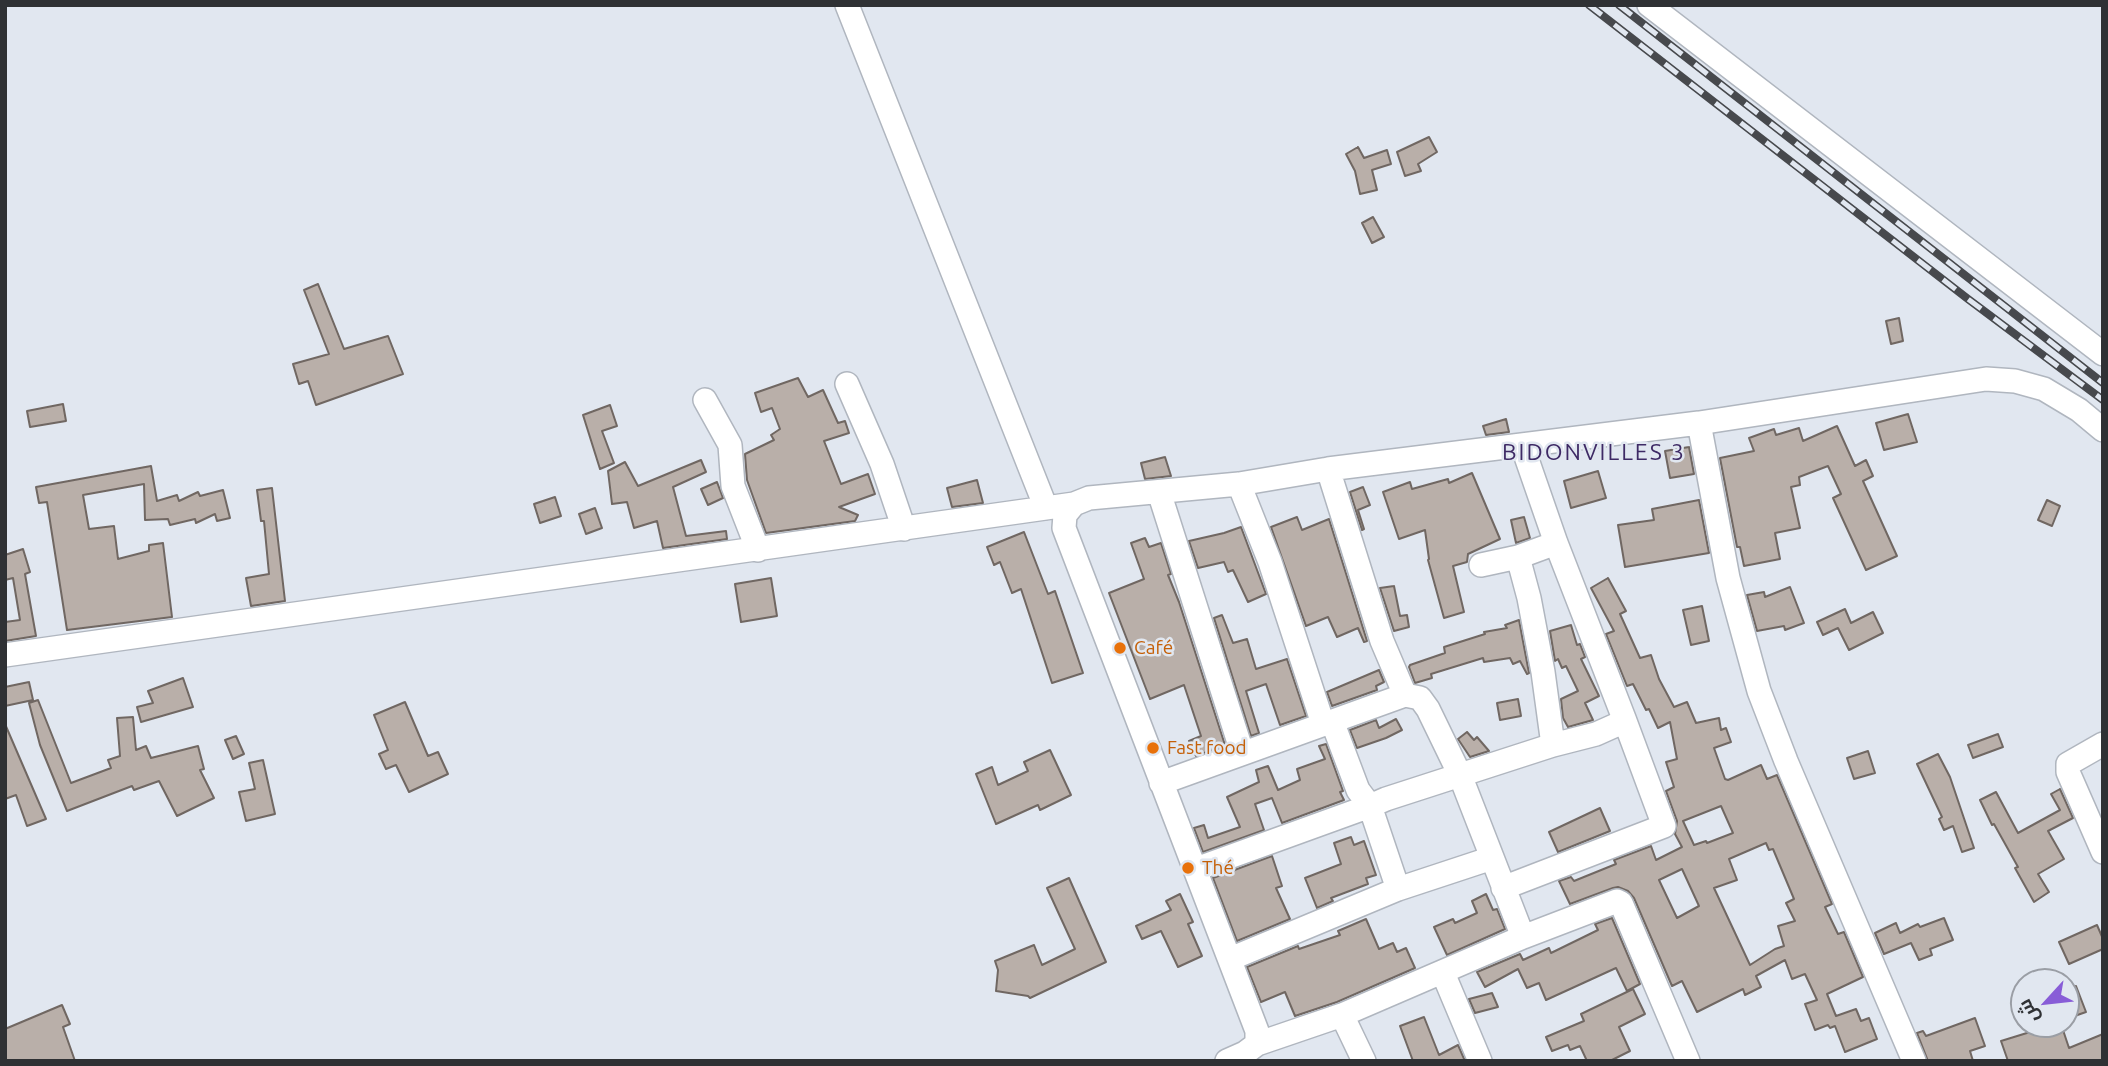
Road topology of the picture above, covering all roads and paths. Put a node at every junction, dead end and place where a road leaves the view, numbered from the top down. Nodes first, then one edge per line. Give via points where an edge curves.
1 (847, 5) edge
2 (1648, 5) edge
3 (2103, 354) edge
4 (848, 384) dead end
5 (705, 400) dead end
6 (1699, 423) junction
7 (2103, 430) edge
8 (1521, 445) junction
9 (1328, 469) junction
10 (1239, 484) junction
11 (1159, 492) junction
12 (1074, 504) junction
13 (1046, 508) junction
14 (904, 529) junction
15 (1556, 543) junction
16 (758, 550) junction
17 (1518, 557) junction
18 (1480, 565) dead end
19 (5, 655) edge
20 (1405, 695) junction
21 (1625, 721) junction
22 (1327, 722) junction
23 (2103, 744) edge
24 (1553, 745) junction
25 (1242, 752) junction
26 (1460, 775) junction
27 (1161, 783) junction
28 (1370, 807) junction
29 (2103, 852) edge
30 (1492, 858) junction
31 (1196, 869) junction
32 (1503, 888) junction
33 (1398, 889) junction
34 (1523, 937) junction
35 (1230, 958) junction
36 (1443, 973) junction
37 (1342, 1015) junction
38 (1261, 1049) edge
39 (1227, 1061) edge
40 (1364, 1061) edge
41 (1480, 1061) edge
42 (1688, 1061) edge
43 (1913, 1061) edge

1 - 13 street
2 - 3 street
4 - 14 street
5 - 16 street via 730,445 733,486
6 - 7 street via 1986,379 2044,389
6 - 8 street
6 - 43 street via 1728,578 1759,691
8 - 9 street
8 - 15 street
9 - 10 street
9 - 20 street via 1382,641
10 - 11 street
10 - 22 street
11 - 12 street via 1088,498
11 - 25 street
12 - 13 street
12 - 27 street via 1065,515 1064,528
13 - 14 street
14 - 16 street
15 - 17 street
15 - 21 street
16 - 19 street
17 - 18 street
17 - 24 street via 1544,672
20 - 22 street
20 - 26 street via 1420,698 1428,709
21 - 24 street
21 - 32 street via 1664,826
22 - 25 street
22 - 28 street
23 - 29 street via 2068,764
24 - 26 street
25 - 27 street
26 - 28 street
26 - 30 street
27 - 31 street
28 - 31 street
28 - 33 street
30 - 32 street
30 - 33 street
31 - 35 street
32 - 34 street
33 - 35 street
34 - 36 street
34 - 42 street via 1617,901
35 - 38 street
36 - 37 street
36 - 41 street
37 - 38 street
37 - 40 street
38 - 39 street

